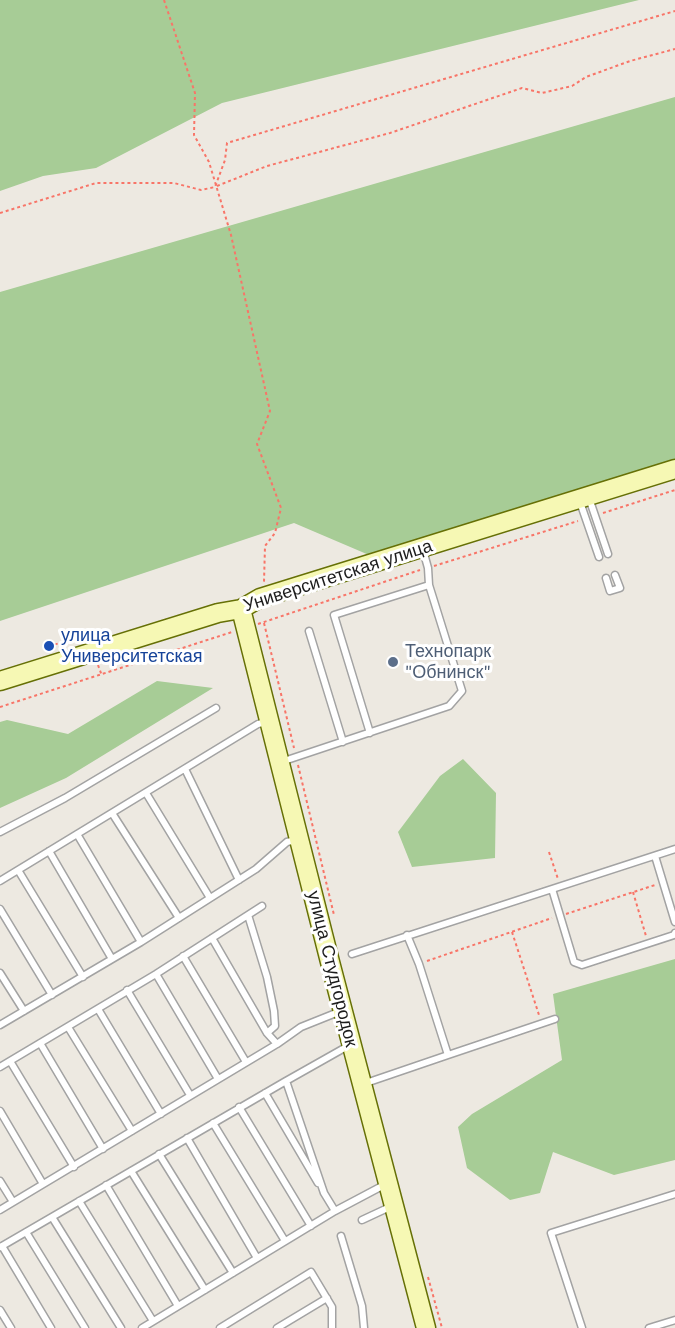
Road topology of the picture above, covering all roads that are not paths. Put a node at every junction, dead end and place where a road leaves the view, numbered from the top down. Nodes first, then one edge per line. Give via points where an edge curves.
1 (675, 469) edge
2 (583, 497) junction
3 (422, 548) junction
4 (608, 554) dead end
5 (598, 557) dead end
6 (615, 575) dead end
7 (606, 578) dead end
8 (429, 585) junction
9 (241, 609) junction
10 (309, 631) dead end
11 (0, 681) edge
12 (216, 708) dead end
13 (270, 721) junction
14 (370, 733) junction
15 (343, 742) junction
16 (289, 762) junction
17 (185, 769) junction
18 (146, 793) junction
19 (112, 813) junction
20 (0, 832) edge
21 (77, 834) junction
22 (299, 839) junction
23 (675, 849) edge
24 (49, 851) junction
25 (655, 856) junction
26 (18, 870) junction
27 (239, 880) junction
28 (0, 881) edge
29 (552, 889) junction
30 (210, 898) junction
31 (262, 906) dead end
32 (0, 909) edge
33 (248, 915) junction
34 (179, 918) junction
35 (675, 922) edge
36 (675, 933) edge
37 (407, 935) junction
38 (212, 938) junction
39 (141, 942) junction
40 (352, 954) dead end
41 (183, 956) junction
42 (112, 959) junction
43 (0, 973) edge
44 (156, 974) junction
45 (83, 977) junction
46 (127, 990) junction
47 (52, 994) junction
48 (98, 1008) junction
49 (343, 1010) junction
50 (24, 1011) junction
51 (555, 1018) dead end
52 (0, 1025) edge
53 (68, 1027) junction
54 (267, 1033) junction
55 (40, 1043) junction
56 (277, 1044) junction
57 (351, 1045) junction
58 (448, 1055) junction
59 (10, 1061) junction
60 (246, 1062) junction
61 (0, 1067) edge
62 (218, 1078) junction
63 (286, 1081) junction
64 (362, 1084) junction
65 (265, 1093) junction
66 (190, 1095) junction
67 (239, 1107) junction
68 (0, 1112) edge
69 (161, 1113) junction
70 (213, 1123) junction
71 (132, 1131) junction
72 (187, 1138) junction
73 (103, 1149) junction
74 (159, 1154) junction
75 (74, 1167) junction
76 (131, 1171) junction
77 (0, 1181) edge
78 (387, 1183) junction
79 (43, 1184) junction
80 (106, 1185) junction
81 (324, 1193) junction
82 (675, 1194) edge
83 (79, 1201) junction
84 (13, 1202) junction
85 (393, 1206) junction
86 (0, 1210) edge
87 (335, 1211) junction
88 (52, 1217) junction
89 (362, 1220) dead end
90 (310, 1226) junction
91 (26, 1232) junction
92 (341, 1236) dead end
93 (285, 1241) junction
94 (1, 1247) edge
95 (257, 1258) junction
96 (233, 1273) junction
97 (205, 1290) junction
98 (327, 1298) junction
99 (178, 1306) junction
100 (0, 1310) edge
101 (675, 1320) edge
102 (153, 1321) junction
103 (11, 1328) edge
104 (51, 1328) edge
105 (85, 1328) edge
106 (121, 1328) edge
107 (142, 1328) edge
108 (220, 1328) edge
109 (277, 1328) edge
110 (333, 1328) edge
111 (364, 1328) edge
112 (426, 1328) edge
113 (582, 1328) edge
114 (649, 1328) edge

1 - 2 street, Университетская улица
2 - 3 street, Университетская улица
2 - 4 lane
2 - 5 lane
3 - 8 lane
3 - 9 street, Университетская улица via 260,598
6 - 7 lane via 620,588 610,591
8 - 14 lane via 462,691 449,706
8 - 14 lane via 334,615
9 - 11 street, Университетская улица
9 - 13 street, улица Студгородок
10 - 15 lane
12 - 20 lane
13 - 16 street, улица Студгородок
13 - 17 lane via 258,724
14 - 15 lane
15 - 16 lane
16 - 22 street, улица Студгородок
17 - 18 lane
17 - 27 lane
18 - 19 lane
18 - 30 lane
19 - 21 lane
19 - 34 lane
21 - 24 lane
21 - 39 lane
22 - 27 lane via 287,842
22 - 49 street, улица Студгородок
23 - 25 lane
24 - 26 lane
24 - 42 lane
25 - 29 lane
25 - 35 lane
26 - 28 lane
26 - 45 lane
27 - 30 lane
29 - 36 lane via 574,962 582,965
29 - 37 lane
30 - 34 lane
31 - 33 lane
32 - 47 lane
33 - 38 lane
33 - 54 lane via 274,1011 275,1026
34 - 39 lane
37 - 40 lane
37 - 58 lane
38 - 41 lane
38 - 54 lane
39 - 42 lane
41 - 44 lane
41 - 60 lane
42 - 45 lane
43 - 50 lane
44 - 46 lane
44 - 62 lane
45 - 47 lane
46 - 48 lane
46 - 66 lane
47 - 50 lane
48 - 53 lane
48 - 69 lane
49 - 56 lane via 301,1027
49 - 57 street, улица Студгородок
50 - 52 lane
51 - 58 lane
53 - 55 lane
53 - 71 lane
54 - 56 lane
55 - 59 lane
55 - 73 lane
56 - 60 lane
57 - 63 lane
57 - 64 street, улица Студгородок
58 - 64 lane
59 - 61 lane
59 - 75 lane
60 - 62 lane
62 - 66 lane
63 - 65 lane
63 - 81 lane
64 - 78 street, улица Студгородок
65 - 67 lane
65 - 81 lane
66 - 69 lane
67 - 70 lane
67 - 90 lane
68 - 79 lane
69 - 71 lane
70 - 72 lane
70 - 93 lane
71 - 73 lane
72 - 74 lane
72 - 95 lane
73 - 75 lane
74 - 76 lane
74 - 96 lane
75 - 79 lane
76 - 80 lane
76 - 97 lane
77 - 84 lane
78 - 85 street, улица Студгородок
78 - 87 lane
79 - 84 lane
80 - 83 lane
80 - 99 lane
81 - 87 lane
82 - 113 lane via 551,1233
83 - 88 lane
83 - 102 lane
84 - 86 lane
85 - 89 lane
85 - 112 street, улица Студгородок
87 - 90 lane
88 - 91 lane
88 - 106 lane
90 - 93 lane
91 - 94 lane
91 - 105 lane
92 - 111 lane via 362,1306
93 - 95 lane
94 - 104 lane
95 - 96 lane
96 - 97 lane
97 - 99 lane
98 - 108 lane via 311,1272
98 - 109 lane
98 - 110 lane via 332,1307
99 - 102 lane
100 - 103 lane
101 - 114 lane
102 - 107 lane

